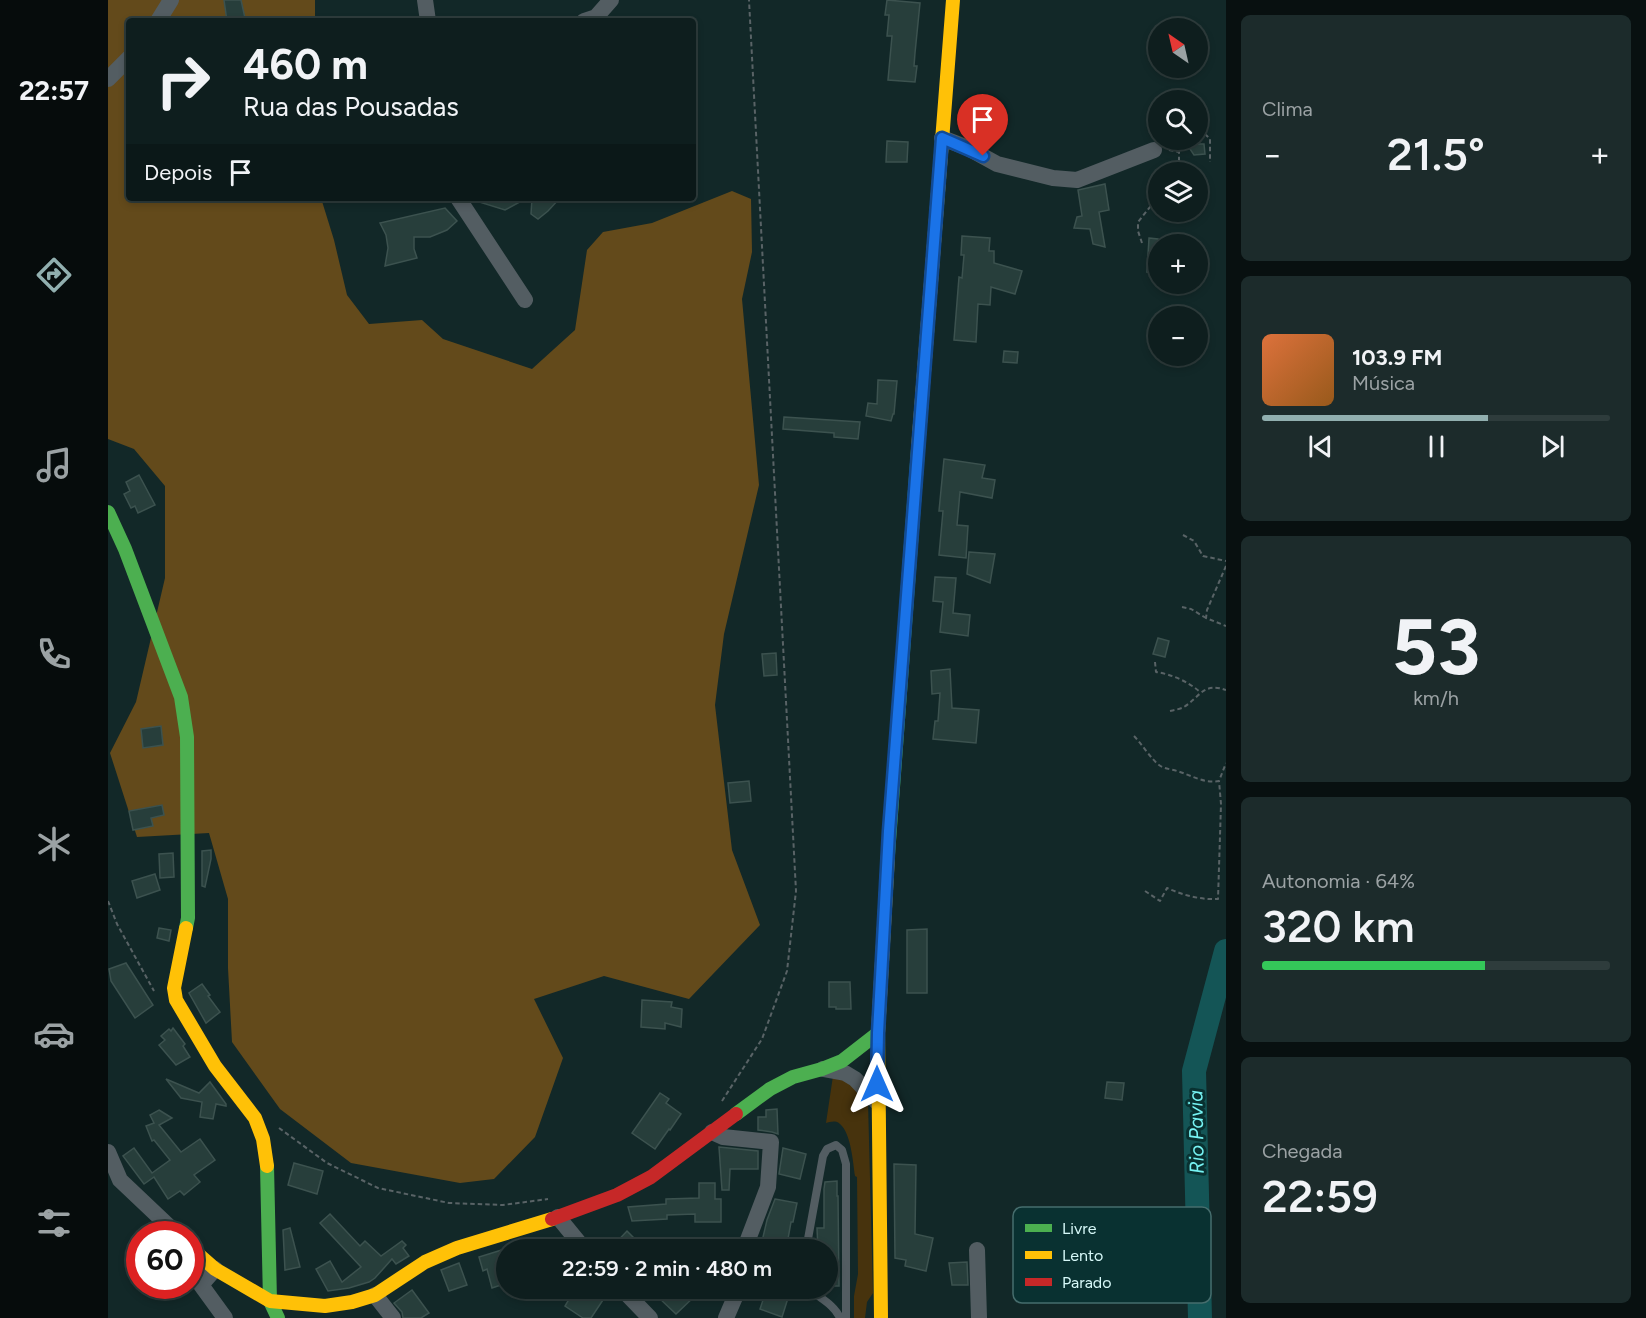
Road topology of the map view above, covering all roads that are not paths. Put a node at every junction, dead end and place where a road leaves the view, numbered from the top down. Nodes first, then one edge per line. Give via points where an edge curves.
1 (171, 0) edge
2 (425, 0) edge
3 (611, 0) edge
4 (953, 0) edge
5 (160, 18) edge
6 (428, 18) edge
7 (591, 18) edge
8 (126, 61) edge
9 (108, 79) edge
10 (942, 138) junction
11 (1154, 150) road end
12 (460, 201) edge
13 (525, 300) dead end
14 (108, 512) edge
15 (878, 1033) junction
16 (855, 1052) junction
17 (877, 1065) junction
18 (822, 1069) junction
19 (855, 1079) junction
20 (877, 1102) junction
21 (712, 1132) junction
22 (108, 1152) edge
23 (114, 1178) edge
24 (558, 1217) junction
25 (162, 1221) edge
26 (576, 1239) edge
27 (748, 1239) edge
28 (808, 1239) edge
29 (977, 1250) dead end
30 (204, 1259) edge
31 (215, 1269) junction
32 (881, 1293) junction
33 (375, 1295) junction
34 (632, 1299) edge
35 (734, 1299) edge
36 (821, 1299) edge
37 (270, 1300) junction
38 (225, 1318) edge
39 (278, 1318) edge
40 (393, 1318) edge
41 (650, 1318) edge
42 (726, 1318) edge
43 (840, 1318) edge
44 (846, 1318) edge
45 (873, 1318) edge
46 (881, 1318) edge
47 (979, 1318) edge

1 - 5 street
2 - 6 street
3 - 7 street
4 - 10 street
8 - 9 street
10 - 11 street via 997,164 1077,180
10 - 15 street via 890,819
12 - 13 street
14 - 37 street via 181,697 187,737 188,918 174,988 176,1000 215,1066 255,1118 262,1139 267,1169
15 - 16 street
15 - 17 street
16 - 17 street
16 - 18 street
17 - 19 street
17 - 20 street
18 - 19 street
18 - 21 street via 770,1089
19 - 20 street
20 - 32 street
21 - 24 street via 651,1177 617,1195
21 - 27 street via 723,1137 771,1142 768,1187
22 - 23 street
23 - 25 street
24 - 26 street
24 - 33 street via 424,1262
28 - 44 lane via 823,1156 836,1145 846,1164
29 - 47 street
30 - 31 street
31 - 37 street
31 - 38 street via 201,1285
32 - 45 lane
32 - 46 street
33 - 37 street via 325,1306
33 - 40 street
34 - 41 street
35 - 42 street
36 - 43 lane
37 - 39 street

